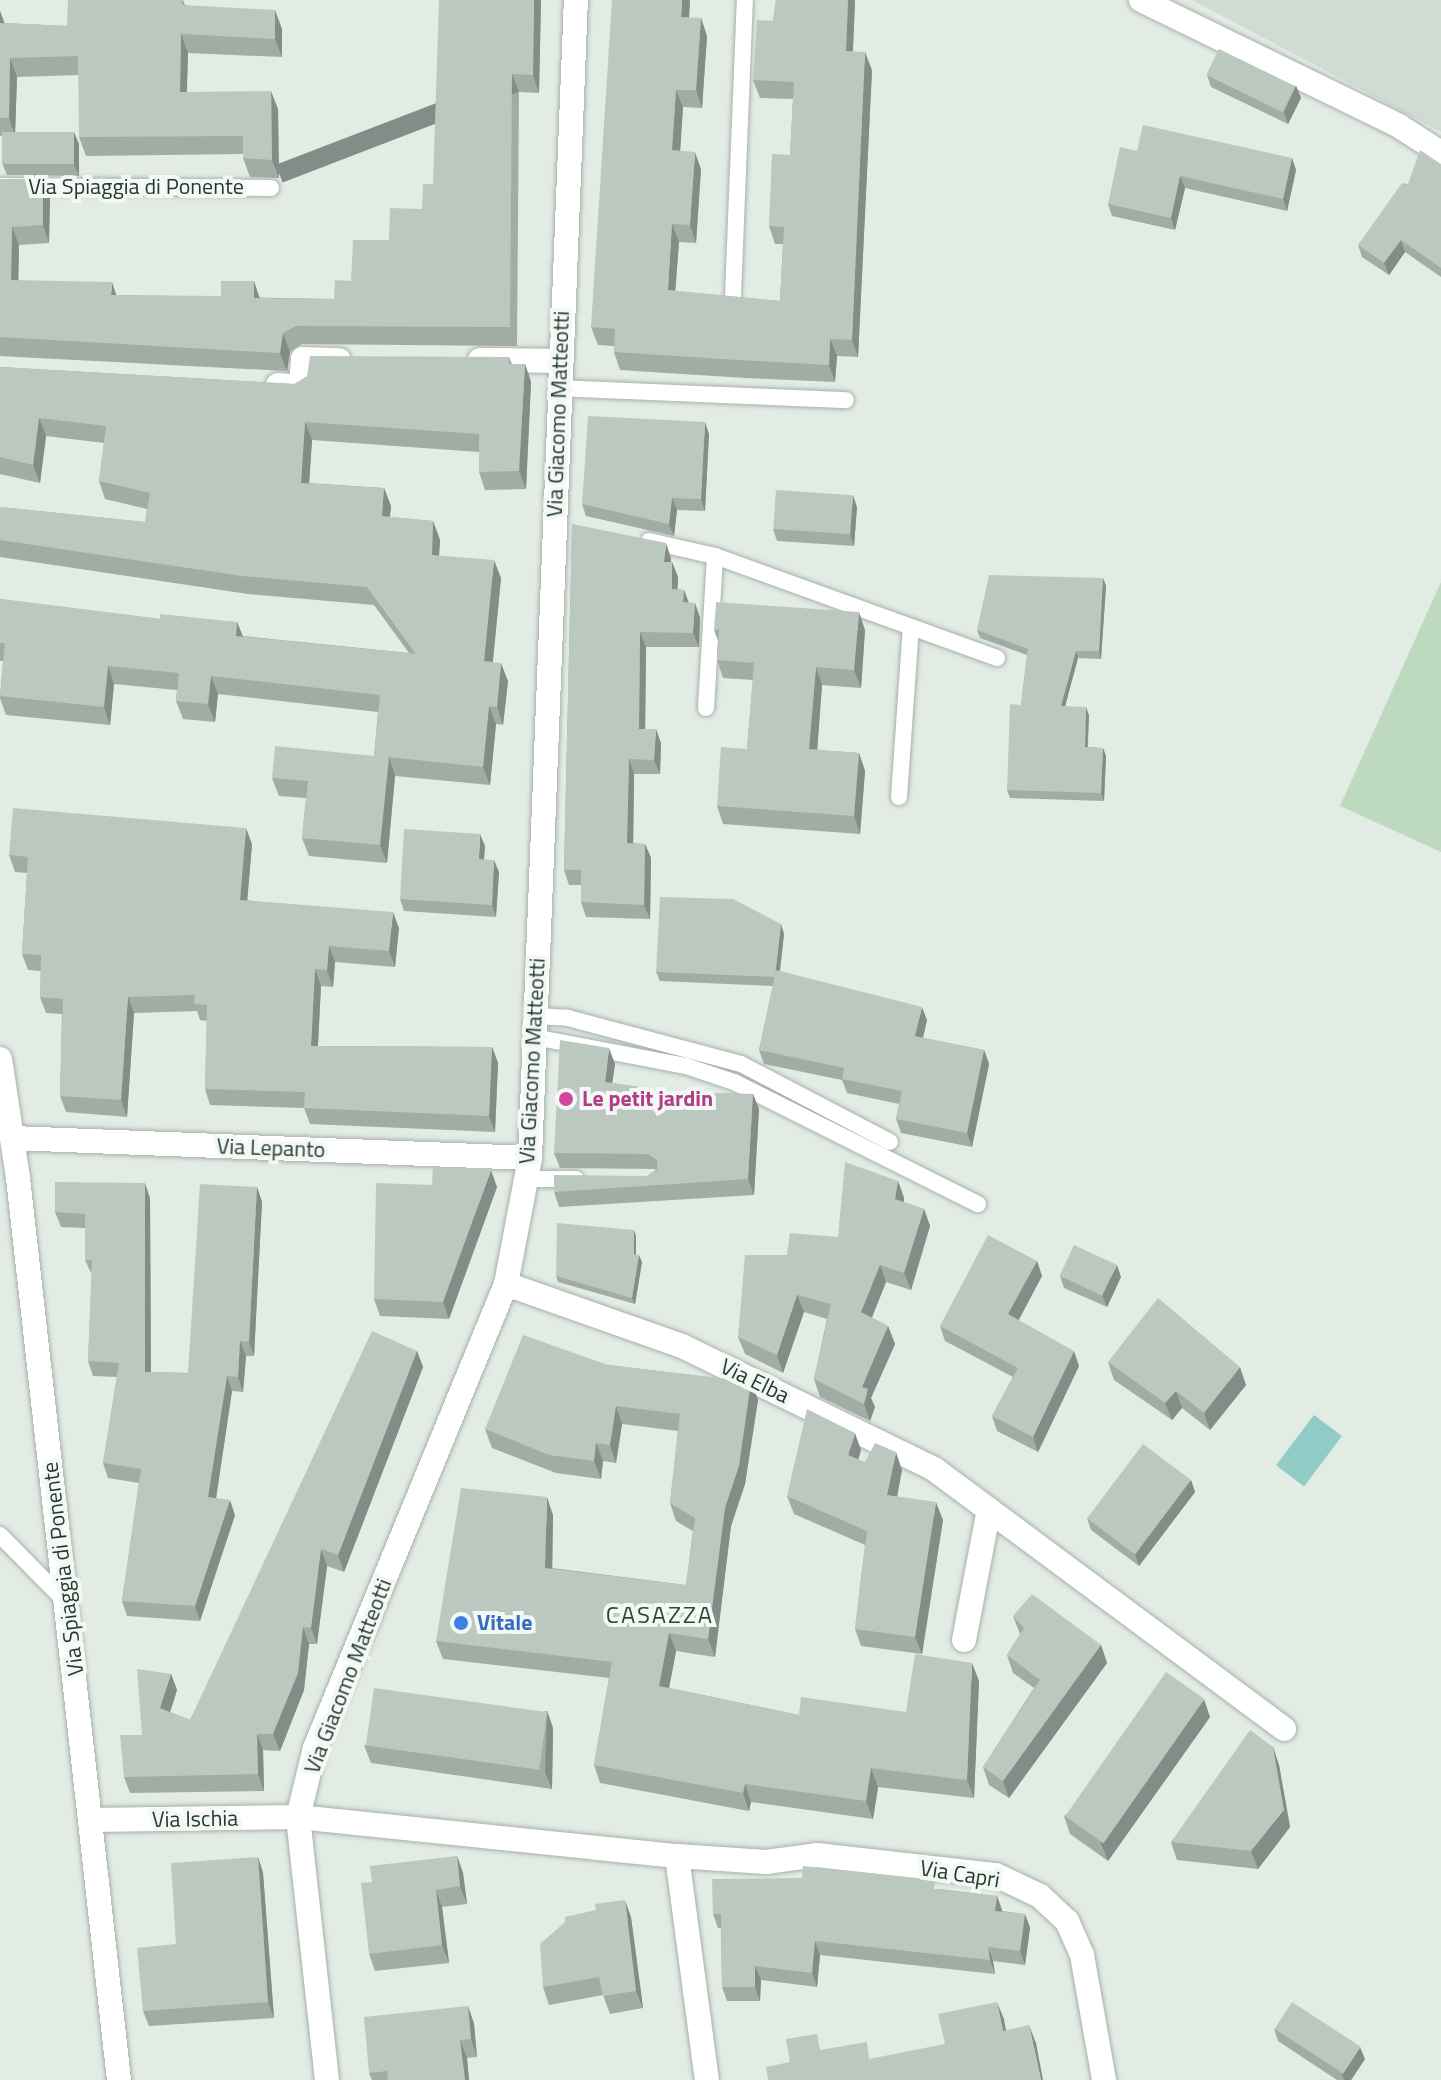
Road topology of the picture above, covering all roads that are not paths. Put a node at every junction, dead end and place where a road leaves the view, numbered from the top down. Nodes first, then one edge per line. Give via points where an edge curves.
1 (576, 0) edge
2 (745, 0) edge
3 (1141, 0) edge
4 (1441, 153) edge
5 (0, 186) edge
6 (271, 188) edge
7 (733, 295) edge
8 (363, 360) edge
9 (454, 360) edge
10 (559, 361) junction
11 (254, 384) edge
12 (558, 388) junction
13 (846, 400) dead end
14 (627, 536) edge
15 (715, 556) junction
16 (911, 627) junction
17 (997, 658) dead end
18 (706, 708) dead end
19 (899, 797) dead end
20 (535, 1027) junction
21 (0, 1059) edge
22 (12, 1138) junction
23 (890, 1142) dead end
24 (528, 1168) junction
25 (590, 1179) edge
26 (978, 1204) dead end
27 (506, 1284) junction
28 (989, 1509) junction
29 (0, 1535) edge
30 (67, 1603) junction
31 (964, 1640) dead end
32 (1284, 1729) dead end
33 (298, 1817) junction
34 (92, 1820) junction
35 (677, 1856) junction
36 (119, 2080) edge
37 (327, 2080) edge
38 (707, 2080) edge
39 (1104, 2080) edge

1 - 10 street, Via Giacomo Matteotti
2 - 7 lane
3 - 4 street via 1399,126
5 - 6 lane, Via Spiaggia di Ponente
8 - 11 street via 303,359 301,387
9 - 10 street
10 - 12 street, Via Giacomo Matteotti
12 - 13 lane
12 - 20 street, Via Giacomo Matteotti via 561,522
14 - 15 lane
15 - 16 lane
15 - 18 lane
16 - 17 lane
16 - 19 lane
20 - 23 lane via 584,1021 741,1064
20 - 24 street, Via Giacomo Matteotti
20 - 26 lane via 734,1082
21 - 22 street, Via Spiaggia di Ponente
22 - 24 street, Via Lepanto
22 - 30 street, Via Spiaggia di Ponente
24 - 25 lane
24 - 27 street, Via Giacomo Matteotti
27 - 28 street, Via Elba via 682,1346 934,1469
27 - 33 street, Via Giacomo Matteotti via 315,1748
28 - 31 street
28 - 32 street, Via Elba
29 - 30 lane
30 - 34 street, Via Spiaggia di Ponente
33 - 34 street, Via Ischia
33 - 35 street, Via Capri
33 - 37 street, Via Giacomo Matteotti
34 - 36 street, Via Spiaggia di Ponente
35 - 38 street
35 - 39 street, Via Capri via 766,1862 817,1855 996,1875 1040,1896 1067,1921 1082,1955

